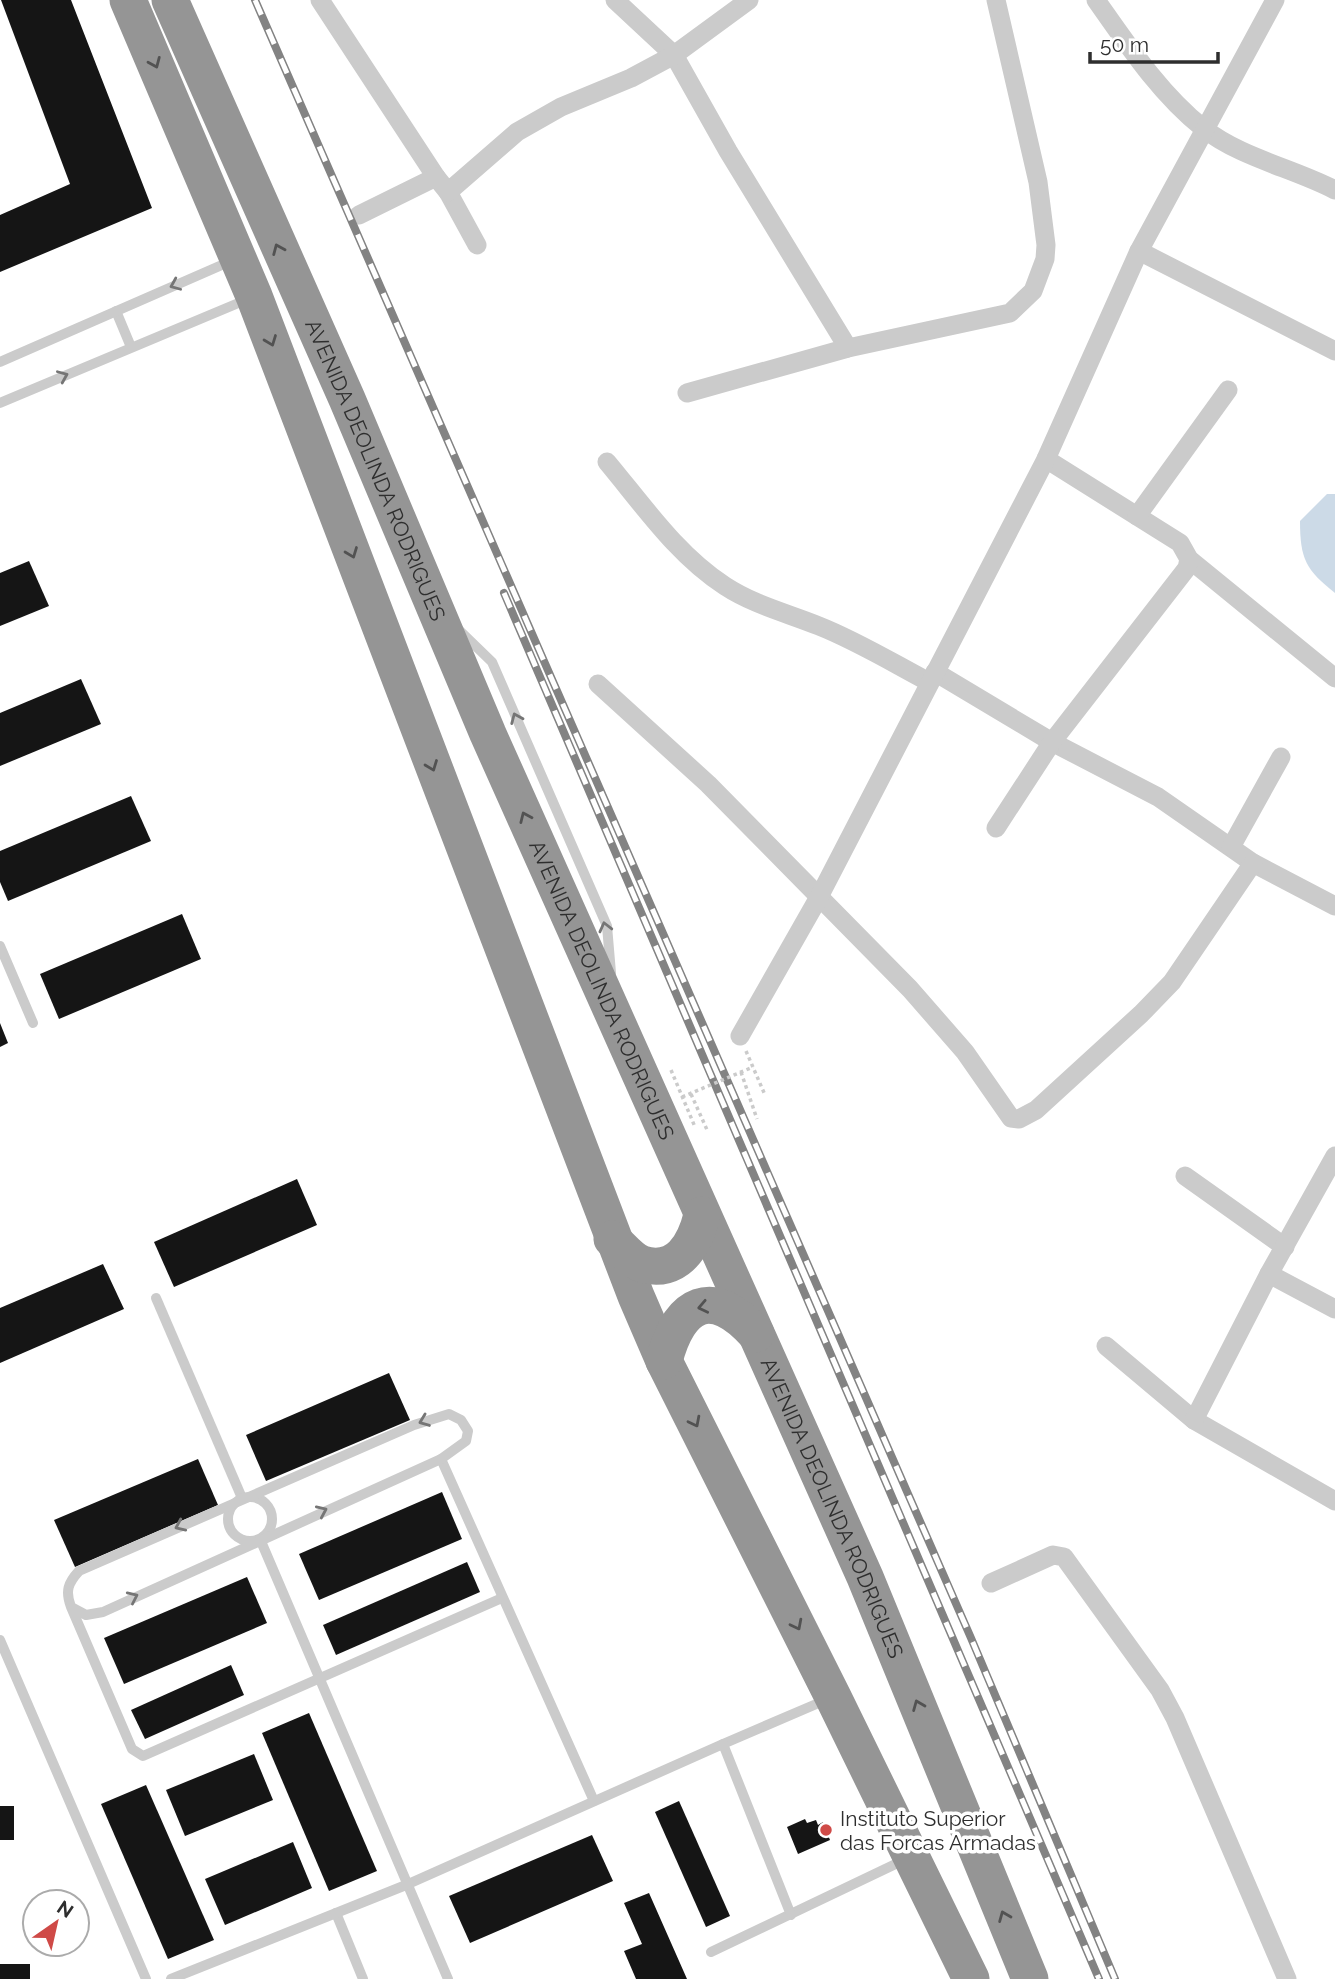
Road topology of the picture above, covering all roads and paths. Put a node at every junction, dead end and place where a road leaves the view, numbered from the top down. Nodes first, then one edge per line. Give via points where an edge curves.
1 (128, 0) edge
2 (170, 0) edge
3 (320, 0) edge
4 (615, 0) edge
5 (749, 0) edge
6 (996, 0) edge
7 (1096, 0) edge
8 (1275, 0) edge
9 (674, 55) junction
10 (1204, 129) junction
11 (442, 185) junction
12 (1335, 190) edge
13 (359, 215) dead end
14 (477, 244) dead end
15 (1139, 251) junction
16 (238, 258) junction
17 (254, 296) junction
18 (116, 311) junction
19 (131, 347) junction
20 (848, 348) junction
21 (1335, 351) edge
22 (0, 362) edge
23 (1228, 390) dead end
24 (687, 393) dead end
25 (0, 403) edge
26 (1046, 459) junction
27 (607, 462) dead end
28 (1137, 516) junction
29 (1189, 559) junction
30 (932, 677) junction
31 (1335, 678) edge
32 (598, 684) dead end
33 (1052, 742) junction
34 (1281, 757) dead end
35 (996, 828) dead end
36 (1231, 847) junction
37 (1253, 863) junction
38 (819, 897) junction
39 (1335, 906) edge
40 (0, 946) edge
41 (33, 1023) dead end
42 (740, 1036) joint
43 (753, 1067) junction
44 (671, 1070) dead end
45 (741, 1072) junction
46 (691, 1094) junction
47 (765, 1095) dead end
48 (682, 1097) junction
49 (757, 1119) dead end
50 (695, 1127) dead end
51 (708, 1132) dead end
52 (1335, 1156) edge
53 (1185, 1176) dead end
54 (702, 1215) junction
55 (612, 1239) junction
56 (1285, 1247) junction
57 (1269, 1274) junction
58 (156, 1298) dead end
59 (1335, 1309) edge
60 (760, 1337) junction
61 (1106, 1346) dead end
62 (664, 1361) junction
63 (1194, 1420) junction
64 (441, 1459) junction
65 (242, 1498) junction
66 (1335, 1501) edge
67 (260, 1539) junction
68 (990, 1583) dead end
69 (502, 1598) junction
70 (71, 1607) junction
71 (1, 1643) edge
72 (320, 1677) junction
73 (834, 1697) junction
74 (723, 1744) junction
75 (594, 1801) junction
76 (910, 1857) junction
77 (406, 1885) junction
78 (336, 1913) junction
79 (791, 1915) junction
80 (711, 1952) dead end
81 (146, 1979) edge
82 (171, 1979) edge
83 (363, 1979) edge
84 (448, 1979) edge
85 (971, 1979) edge
86 (1030, 1979) edge
87 (1287, 1979) edge

1 -> 16 highway
54 -> 2 highway, AVENIDA DEOLINDA RODRIGUES
3 - 11 street
4 - 9 street
5 - 9 street
6 - 20 street via 1038,182 1046,245 1033,291 1010,313
7 - 10 street via 1152,76
8 - 10 street
9 - 11 street via 561,107
9 - 20 street
10 - 12 street
10 - 15 street
11 - 13 street
11 - 14 street
15 - 21 street
15 - 26 street
16 - 17 highway
16 -> 18 lane
17 - 19 lane
17 -> 55 highway
18 - 19 lane
18 - 22 lane
25 -> 19 lane
20 - 24 street
23 - 28 street
26 - 28 street
26 - 30 street
27 - 30 street via 665,533 726,586
28 - 29 street via 1180,543
29 - 31 street
29 - 33 street via 1187,568
30 - 33 street
30 - 38 street
32 - 38 street via 708,785
33 - 35 street
33 - 36 street via 1158,797
34 - 36 street
36 - 37 street
37 - 38 street via 1172,982 1036,1110 1018,1119 1011,1118 965,1052 919,1000
37 - 39 street
38 - 42 street
40 - 41 lane
42 - 43 path
43 - 45 path, bridge
43 - 47 path
44 - 48 path
45 - 46 path, bridge
45 - 49 path
46 - 48 path, bridge
46 - 51 path
48 - 50 path
52 - 56 street
53 - 56 street
54 - 55 highway via 692,1247 668,1264 640,1263
54 - 60 highway, AVENIDA DEOLINDA RODRIGUES
55 - 62 highway
56 - 57 street
57 - 59 street
57 - 63 street
58 - 65 lane
60 -> 62 highway via 726,1307 697,1306 675,1326
86 -> 60 highway, AVENIDA DEOLINDA RODRIGUES via 865,1577
61 - 63 street
62 -> 73 highway
63 - 66 street
64 -> 65 lane via 466,1441 468,1431 461,1420 449,1414
67 -> 64 lane
64 - 69 lane
65 - 67 lane via 258,1498 271,1513 270,1527
65 - 67 lane via 229,1513 230,1527 240,1538
65 -> 70 lane via 79,1571 69,1581 66,1594
70 -> 67 lane via 86,1615 103,1612
67 - 72 lane
68 - 87 street via 1052,1555 1064,1558 1160,1690 1175,1718
69 - 72 lane
69 - 75 lane
70 - 72 lane via 132,1749 143,1756
71 - 81 lane
72 - 77 lane
73 - 74 lane
73 - 76 highway
74 - 75 lane
74 - 79 lane
75 - 77 lane
76 - 79 lane
76 - 85 highway
77 - 78 lane
77 - 84 lane
78 - 82 lane
78 - 83 lane
79 - 80 lane

